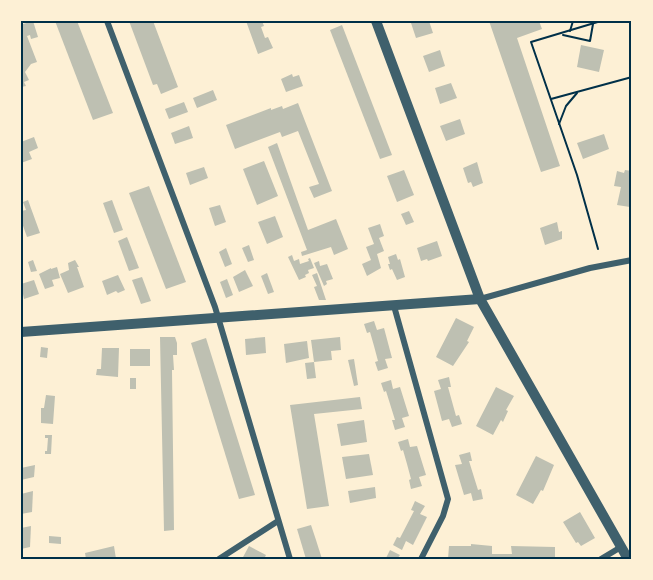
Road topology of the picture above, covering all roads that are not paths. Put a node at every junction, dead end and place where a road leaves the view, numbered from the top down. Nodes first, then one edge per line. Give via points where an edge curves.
1 (107, 21) edge
2 (376, 21) edge
3 (632, 260) edge
4 (480, 299) junction
5 (394, 306) junction
6 (218, 318) junction
7 (21, 332) edge
8 (278, 521) junction
9 (621, 547) junction
10 (219, 559) edge
11 (290, 559) edge
12 (421, 559) edge
13 (601, 559) edge
14 (628, 559) edge

1 - 6 street
2 - 4 street
3 - 4 street
4 - 5 street
4 - 9 street
5 - 6 street
5 - 12 street via 448,499
6 - 7 street
6 - 8 street
8 - 10 street
8 - 11 street
9 - 13 street
9 - 14 street

